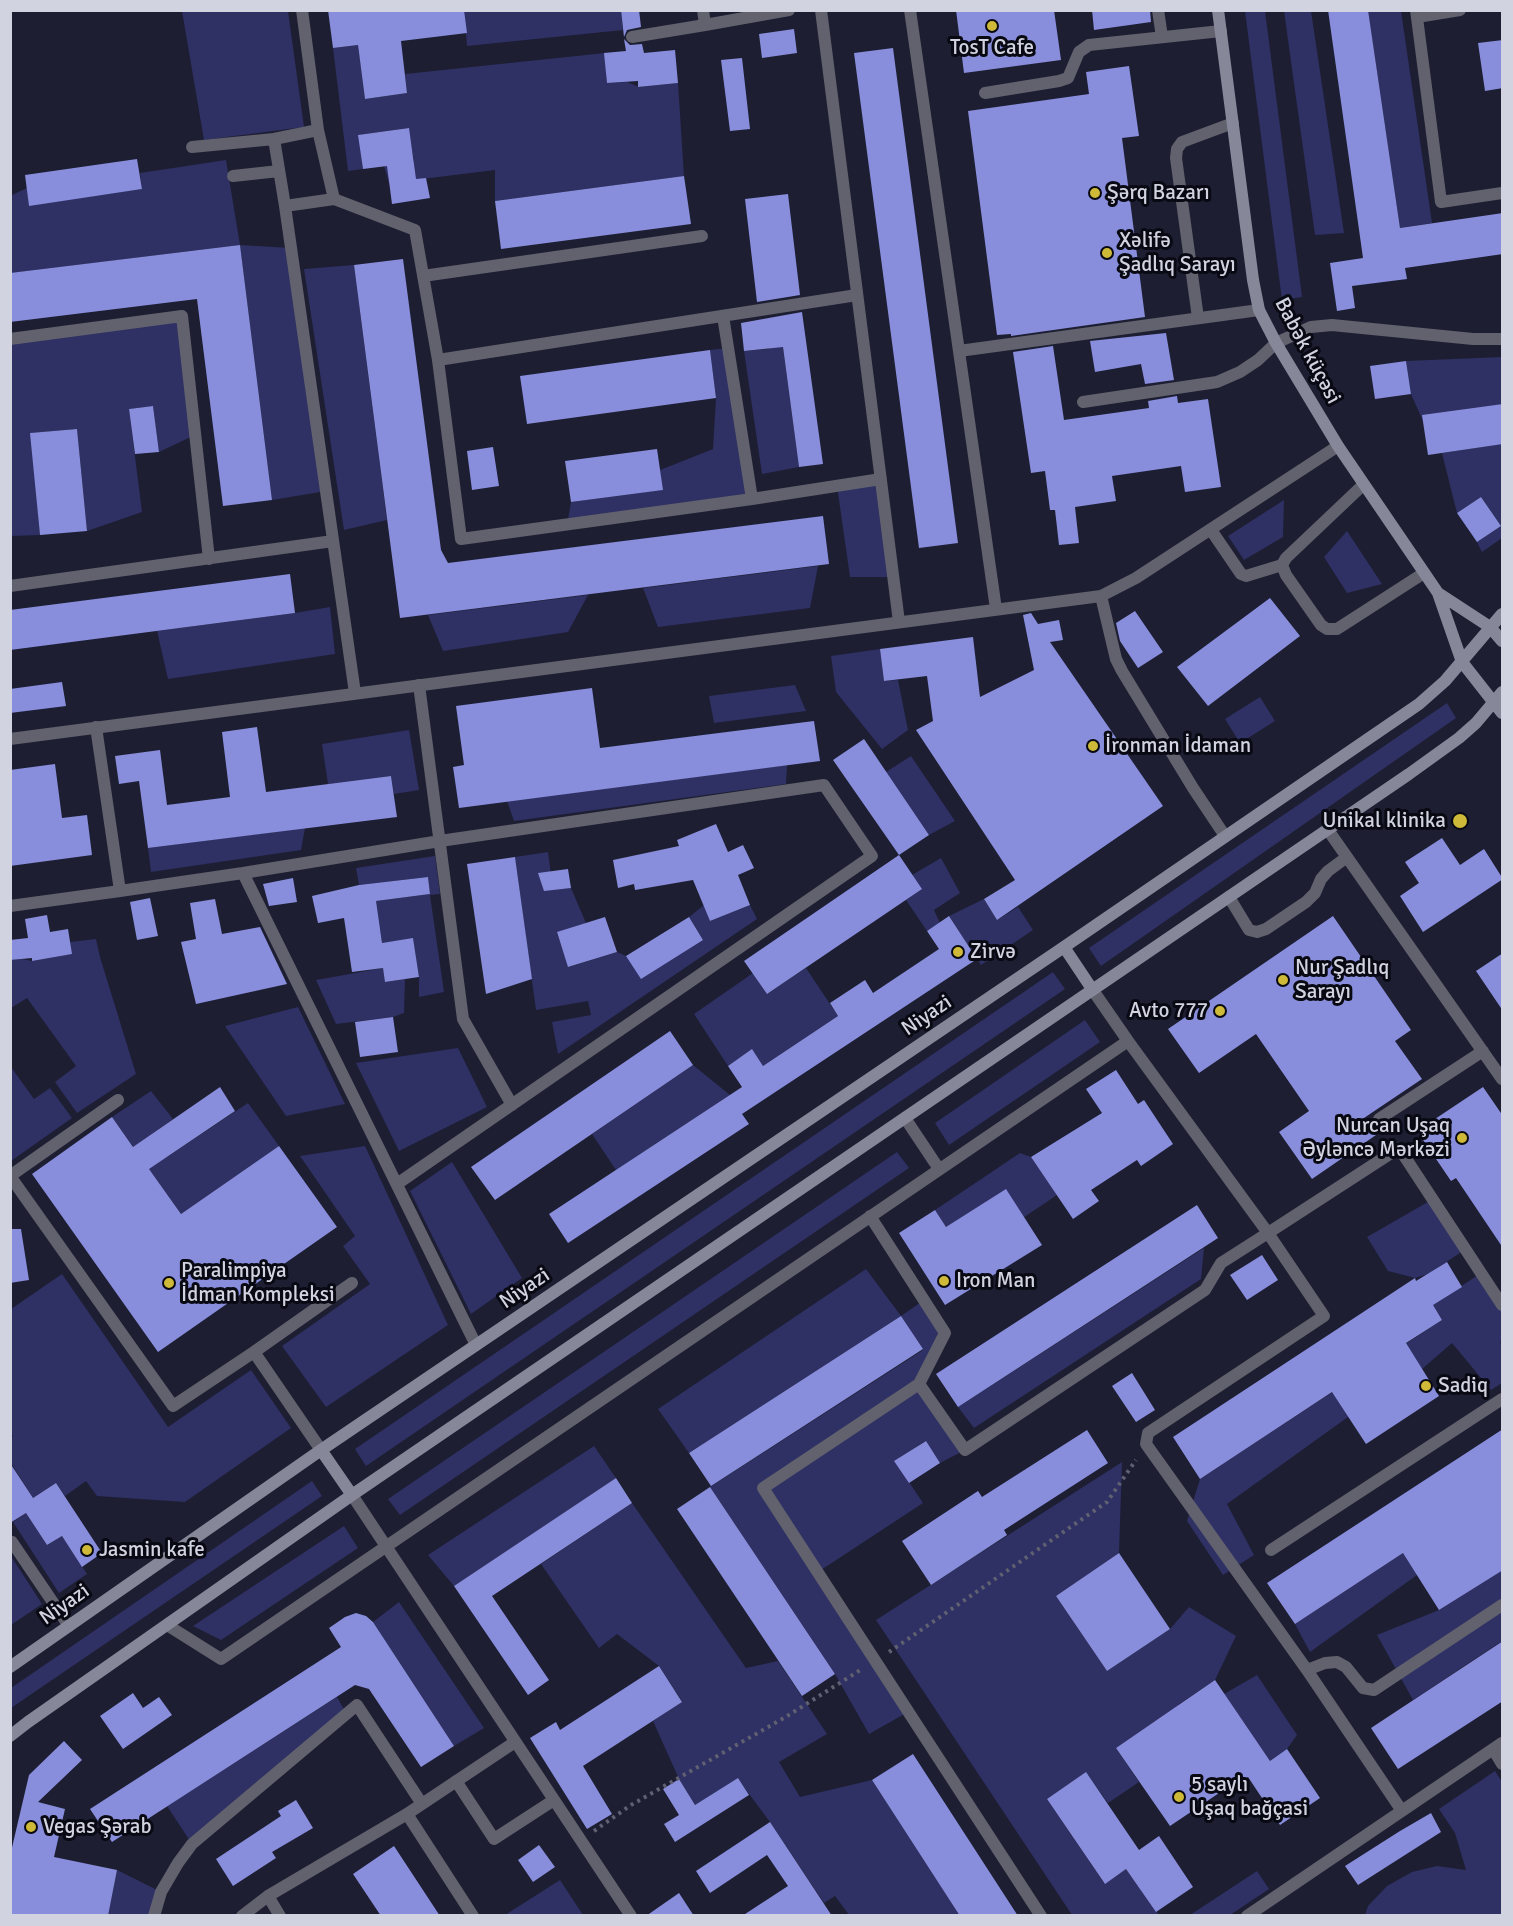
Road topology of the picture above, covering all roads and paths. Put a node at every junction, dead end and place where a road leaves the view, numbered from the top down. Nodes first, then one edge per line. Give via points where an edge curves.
1 (302, 10) edge
2 (704, 10) edge
3 (789, 10) edge
4 (821, 10) edge
5 (910, 10) edge
6 (1158, 10) edge
7 (1218, 10) edge
8 (1460, 10) edge
9 (1416, 14) edge
10 (705, 25) junction
11 (1221, 31) junction
12 (632, 37) dead end
13 (1162, 37) junction
14 (985, 93) dead end
15 (1233, 123) junction
16 (318, 129) junction
17 (274, 139) junction
18 (192, 147) dead end
19 (279, 171) junction
20 (233, 176) dead end
21 (1503, 193) edge
22 (334, 199) junction
23 (285, 206) junction
24 (702, 236) dead end
25 (423, 276) junction
26 (857, 295) junction
27 (1259, 310) junction
28 (723, 316) junction
29 (1198, 318) junction
30 (10, 339) edge
31 (1503, 339) edge
32 (1276, 343) junction
33 (959, 351) junction
34 (438, 360) junction
35 (1083, 402) dead end
36 (1338, 446) junction
37 (881, 480) junction
38 (1363, 485) junction
39 (752, 499) junction
40 (1211, 530) junction
41 (333, 542) junction
42 (209, 559) junction
43 (1282, 565) junction
44 (1424, 573) junction
45 (10, 586) edge
46 (1438, 593) junction
47 (1101, 596) junction
48 (996, 609) junction
49 (1503, 614) edge
50 (899, 622) junction
51 (1490, 627) junction
52 (1503, 641) edge
53 (1462, 662) junction
54 (418, 685) junction
55 (355, 693) junction
56 (1500, 702) edge
57 (96, 727) junction
58 (10, 738) edge
59 (1328, 830) junction
60 (1225, 836) junction
61 (440, 841) junction
62 (1347, 857) junction
63 (243, 873) junction
64 (120, 891) junction
65 (1229, 897) junction
66 (10, 906) edge
67 (1064, 947) junction
68 (1092, 989) junction
69 (1128, 1041) junction
70 (1483, 1051) junction
71 (1503, 1079) edge
72 (118, 1100) dead end
73 (512, 1105) junction
74 (905, 1118) junction
75 (1379, 1119) dead end
76 (939, 1170) junction
77 (10, 1176) edge
78 (397, 1184) junction
79 (870, 1216) junction
80 (1268, 1233) junction
81 (352, 1283) dead end
82 (1503, 1305) edge
83 (476, 1345) junction
84 (254, 1352) junction
85 (919, 1384) junction
86 (1503, 1399) edge
87 (321, 1450) junction
88 (352, 1496) junction
89 (12, 1542) dead end
90 (387, 1546) junction
91 (1271, 1550) dead end
92 (1503, 1605) edge
93 (167, 1625) junction
94 (69, 1626) junction
95 (10, 1667) edge
96 (1307, 1670) junction
97 (10, 1736) edge
98 (515, 1742) junction
99 (1498, 1746) edge
100 (1503, 1764) edge
101 (456, 1781) junction
102 (554, 1800) junction
103 (422, 1804) junction
104 (1401, 1811) junction
105 (407, 1814) junction
106 (268, 1896) junction
107 (154, 1916) edge
108 (242, 1916) edge
109 (280, 1916) edge
110 (473, 1916) edge
111 (631, 1916) edge
112 (1041, 1916) edge
113 (1247, 1916) edge

1 - 16 street
2 - 10 street
3 - 10 street
4 - 26 street
5 - 33 street
6 - 13 street
7 - 11 main road, Babək küçəsi
8 - 9 street
9 - 21 street via 1441,202
10 - 12 street
11 - 13 street
11 - 15 main road, Babək küçəsi
13 - 14 street via 1089,45 1078,52 1068,78
15 - 27 main road, Babək küçəsi
15 - 29 street via 1182,142 1177,149
16 - 17 street
16 - 22 street
17 - 18 street
17 - 19 street
19 - 20 street
19 - 23 street
22 - 23 street
22 - 25 street via 415,230
23 - 41 street
24 - 25 street
25 - 34 street
26 - 28 street
26 - 37 street
27 - 29 street
27 - 32 main road, Babək küçəsi
28 - 34 street
28 - 39 street
29 - 33 street
30 - 42 street via 182,316
31 - 32 street via 1332,326 1311,327
32 - 35 street via 1249,366 1217,382
32 - 36 main road, Babək küçəsi
33 - 48 street
34 - 39 street via 460,539
36 - 38 main road, Babək küçəsi
36 - 40 street
37 - 39 street
37 - 50 street
38 - 43 street
38 - 44 main road, Babək küçəsi
40 - 43 street via 1241,574 1246,576
40 - 47 street
41 - 42 street
41 - 55 street
42 - 45 street
43 - 44 street via 1327,629 1337,628
44 - 46 main road, Babək küçəsi
46 - 51 main road
46 - 53 main road
47 - 48 street
47 - 60 street via 1122,671
48 - 50 street
49 - 51 main road
50 - 54 street
51 - 52 main road
51 - 53 main road, Niyazi
53 - 56 main road
53 - 60 main road, Niyazi via 1419,704
54 - 55 street
54 - 61 street
55 - 57 street
56 - 59 main road via 1459,738
57 - 58 street
57 - 64 street
59 - 62 street
59 - 65 main road
60 - 67 main road, Niyazi
61 - 63 street
61 - 73 street via 463,1019
61 - 73 street via 824,785 872,856
62 - 65 street via 1328,871 1306,902 1257,932 1249,930
62 - 70 street
63 - 64 street
63 - 78 street
64 - 66 street
65 - 68 main road
67 - 68 main road
67 - 83 main road, Niyazi
68 - 69 street
68 - 74 main road
69 - 76 street
69 - 80 street
70 - 71 street
70 - 75 street
72 - 77 street
73 - 78 street
74 - 76 street
74 - 88 main road
76 - 79 street
77 - 84 street via 173,1406
78 - 83 street
79 - 85 street via 945,1334
79 - 90 street
80 - 82 street via 1399,1149
80 - 85 street via 1221,1263 1205,1290 965,1450
80 - 96 street via 1324,1316 1148,1433 1146,1444
81 - 84 street
83 - 87 main road, Niyazi
84 - 87 street
85 - 112 street via 763,1488
86 - 91 street
87 - 88 main road
87 - 94 main road, Niyazi
88 - 90 street
88 - 93 main road
89 - 94 street
90 - 93 street via 221,1659
90 - 98 street
92 - 96 street via 1374,1690 1364,1688 1346,1666 1337,1662
93 - 97 main road
94 - 95 main road, Niyazi
96 - 104 street
98 - 101 street
98 - 102 street
99 - 100 street
99 - 104 street
101 - 102 street via 494,1839
101 - 103 street
102 - 111 street
103 - 105 street
103 - 107 street via 357,1705 192,1844 161,1893
104 - 113 street
105 - 106 street
105 - 110 street
106 - 108 street
106 - 109 street

